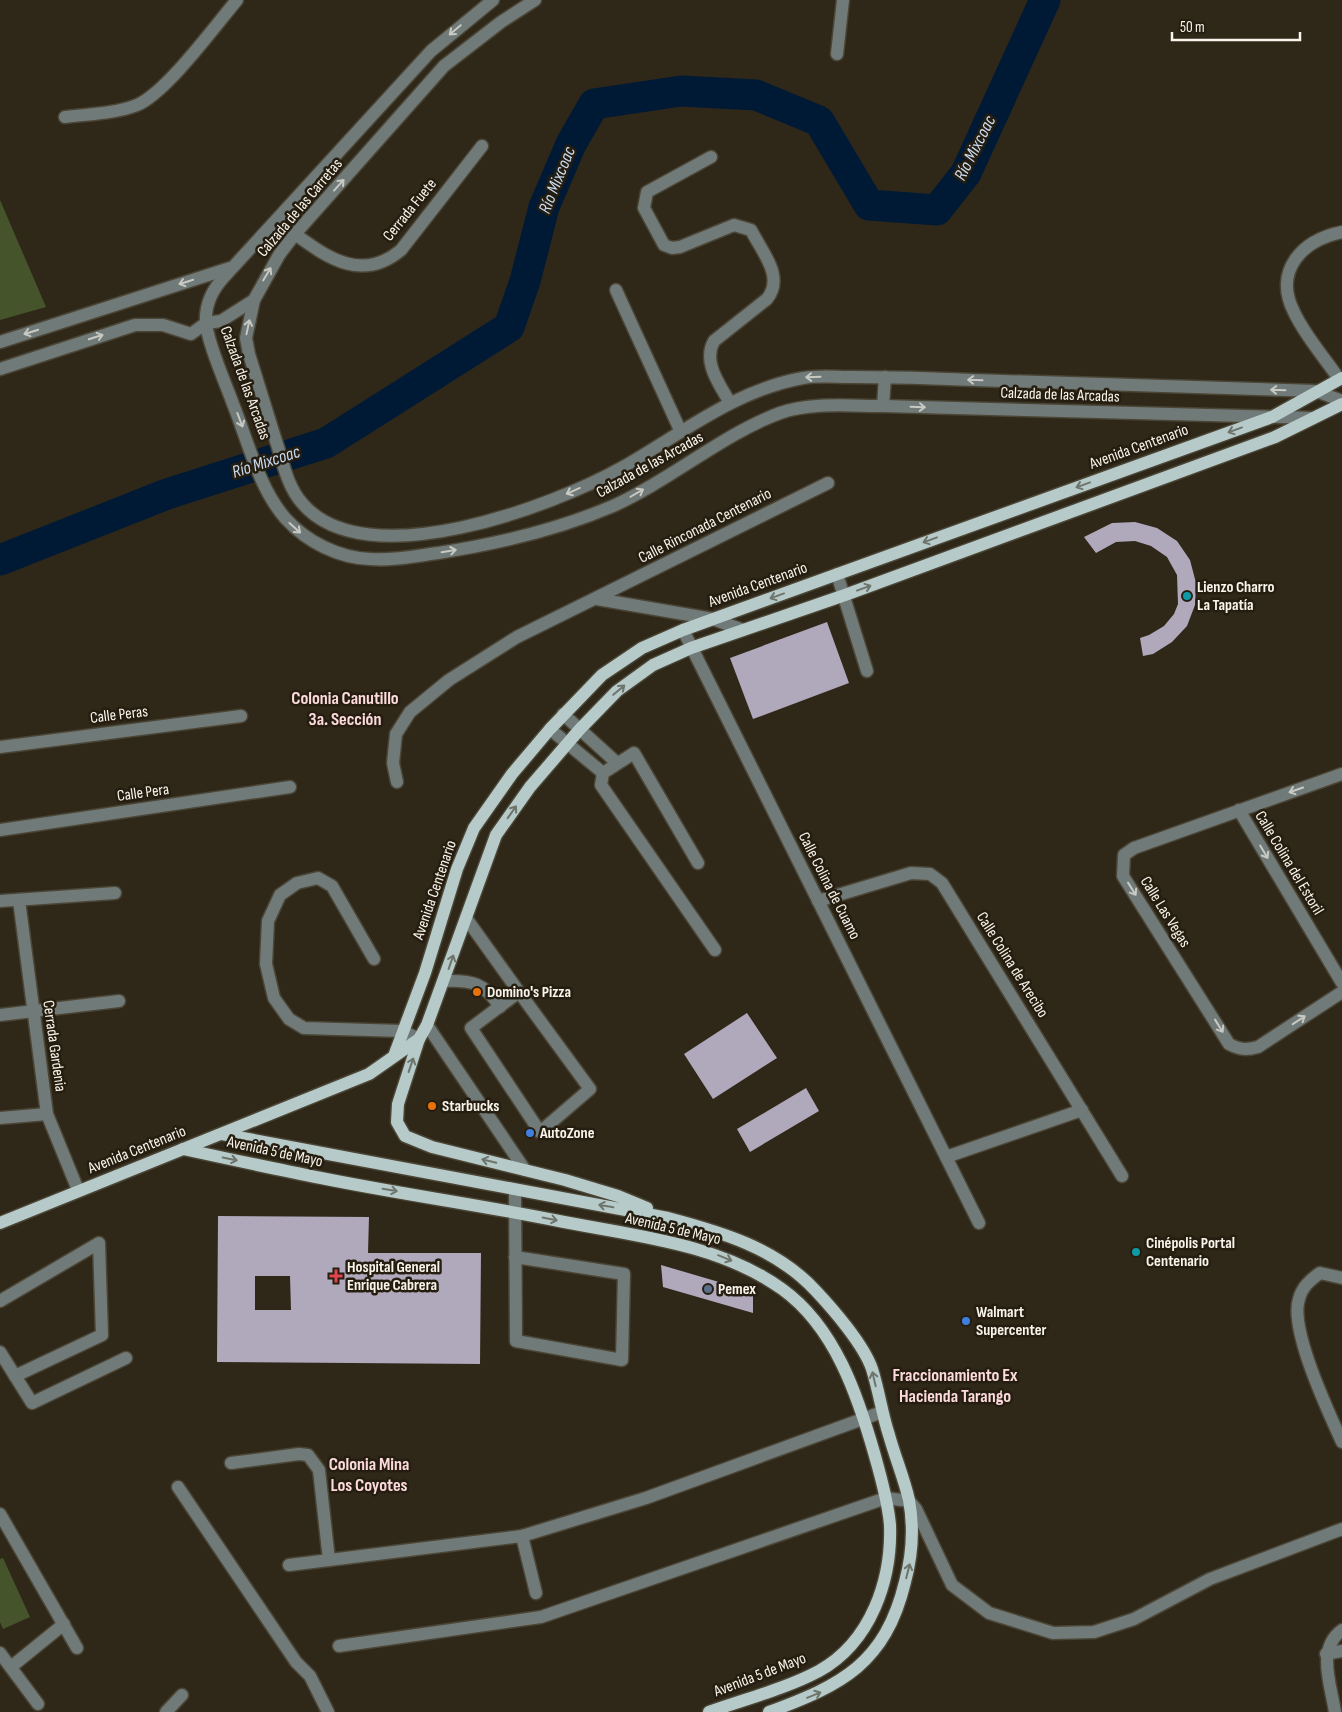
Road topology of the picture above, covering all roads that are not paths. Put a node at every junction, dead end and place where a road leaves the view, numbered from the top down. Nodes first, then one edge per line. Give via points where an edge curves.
1 (237, 0) edge
2 (493, 0) edge
3 (535, 0) edge
4 (843, 0) edge
5 (837, 54) dead end
6 (65, 116) dead end
7 (482, 146) dead end
8 (711, 157) dead end
9 (1342, 232) edge
10 (295, 234) junction
11 (232, 268) junction
12 (616, 290) dead end
13 (254, 300) junction
14 (206, 323) junction
15 (0, 342) edge
16 (0, 370) edge
17 (885, 377) junction
18 (1341, 379) edge
19 (1316, 391) junction
20 (1342, 402) edge
21 (730, 403) junction
22 (883, 406) junction
23 (1272, 417) junction
24 (1313, 418) junction
25 (680, 430) junction
26 (828, 483) dead end
27 (837, 574) junction
28 (845, 595) junction
29 (597, 599) junction
30 (713, 619) junction
31 (683, 630) junction
32 (743, 630) junction
33 (692, 648) junction
34 (867, 671) dead end
35 (564, 714) junction
36 (241, 716) dead end
37 (550, 729) junction
38 (580, 729) junction
39 (568, 742) junction
40 (0, 747) edge
41 (617, 763) junction
42 (603, 773) junction
43 (1342, 774) edge
44 (396, 782) dead end
45 (290, 787) dead end
46 (1238, 810) junction
47 (0, 830) edge
48 (698, 863) dead end
49 (115, 893) dead end
50 (19, 900) junction
51 (0, 901) edge
52 (818, 901) junction
53 (466, 918) junction
54 (715, 950) dead end
55 (374, 958) dead end
56 (444, 981) junction
57 (1342, 983) edge
58 (520, 992) junction
59 (1342, 992) edge
60 (119, 1001) dead end
61 (500, 1007) junction
62 (33, 1012) junction
63 (0, 1014) edge
64 (427, 1025) junction
65 (402, 1032) junction
66 (419, 1039) junction
67 (394, 1056) junction
68 (1082, 1110) junction
69 (47, 1114) junction
70 (0, 1118) edge
71 (222, 1134) junction
72 (183, 1149) junction
73 (946, 1157) junction
74 (524, 1170) junction
75 (1122, 1176) dead end
76 (78, 1190) junction
77 (515, 1190) junction
78 (515, 1212) junction
79 (668, 1218) junction
80 (979, 1223) dead end
81 (0, 1224) edge
82 (515, 1258) junction
83 (794, 1272) junction
84 (1342, 1278) edge
85 (781, 1288) junction
86 (0, 1301) edge
87 (0, 1352) edge
88 (126, 1358) dead end
89 (15, 1376) junction
90 (882, 1412) junction
91 (865, 1420) junction
92 (1342, 1442) edge
93 (231, 1463) dead end
94 (178, 1487) dead end
95 (886, 1498) junction
96 (909, 1501) junction
97 (0, 1514) edge
98 (1342, 1529) edge
99 (522, 1536) junction
100 (329, 1560) junction
101 (289, 1566) dead end
102 (536, 1594) dead end
103 (64, 1624) junction
104 (1342, 1630) edge
105 (339, 1646) dead end
106 (77, 1648) dead end
107 (1342, 1651) edge
108 (0, 1653) edge
109 (1326, 1654) junction
110 (10, 1667) junction
111 (182, 1695) dead end
112 (38, 1704) dead end
113 (166, 1712) edge
114 (328, 1712) edge
115 (709, 1712) edge
116 (768, 1712) edge
117 (1336, 1712) edge

1 - 6 street via 160,90 138,105 106,113
2 -> 11 street, Calzada de las Carretas via 431,51
10 -> 3 street, Calzada de las Carretas via 444,66
4 - 5 street
7 - 10 street, Cerrada Fuete via 401,250 389,260 351,266 316,250
8 - 21 street via 647,192 644,208 664,245 672,248 734,225 751,230 776,280 774,291 767,299 714,341 708,351 710,365
9 - 18 street via 1312,242 1298,253 1291,267 1288,287 1294,314
13 -> 10 street, Calzada de las Carretas via 279,255
11 - 14 street, Calzada de las Arcadas via 213,289
11 -> 15 street, Calzada de las Carretas
12 - 25 street
13 - 14 street, Calzada de las Carretas via 222,321
25 -> 13 street, Calzada de las Arcadas via 624,466 547,503 468,525 411,536 374,536 345,530 302,505 289,484 249,354 246,338
16 -> 14 street, Calzada de las Carretas via 135,325 163,325 191,334
14 -> 22 street, Calzada de las Arcadas via 266,489 285,518 305,537 334,552 369,560 472,548 552,529 614,505 754,425 781,413 812,406
19 -> 17 street, Calzada de las Arcadas
17 -> 21 street, Calzada de las Arcadas via 807,377 770,385
17 - 22 street
18 - 19 main road, Avenida Centenario
19 - 20 street, Calzada de las Arcadas
19 - 23 main road, Avenida Centenario
20 - 24 main road, Avenida Centenario
21 - 25 street, Calzada de las Arcadas
22 -> 23 street, Calzada de las Arcadas
23 - 24 street, Calzada de las Arcadas
23 -> 27 main road, Avenida Centenario
28 -> 24 main road, Avenida Centenario via 1266,441
26 - 29 street, Calle Rinconada Centenario
27 - 28 street
27 -> 30 main road, Avenida Centenario
28 - 32 main road, Avenida Centenario
28 - 34 street
29 - 30 street
29 - 44 street, Calle Rinconada Centenario via 517,637 449,680 410,712 396,734 393,763
30 - 31 main road, Avenida Centenario
30 - 32 street
31 - 33 street, Calle Colina de Cuamo
31 - 35 main road, Avenida Centenario via 642,648 602,674
32 - 33 main road, Avenida Centenario
38 -> 33 main road, Avenida Centenario via 617,691 653,665
33 - 52 street, Calle Colina de Cuamo
35 - 37 main road, Avenida Centenario
35 - 38 street
36 - 40 street, Calle Peras
37 - 39 street
37 - 65 main road, Avenida Centenario via 512,774 474,828
38 - 39 main road, Avenida Centenario
38 - 41 street
39 - 42 street
53 -> 39 main road, Avenida Centenario via 496,835
41 - 42 street
41 - 48 street via 634,753
42 - 54 street via 601,785
43 -> 46 street, Calle Las Vegas
45 - 47 street, Calle Pera
46 -> 57 street, Calle Colina del Estoril
46 -> 59 street, Calle Las Vegas via 1134,848 1124,855 1123,876 1229,1044 1247,1050 1258,1047
49 - 50 street
50 - 51 street
50 - 62 street, Cerrada Gardenia
52 - 68 street, Calle Colina de Arecibo via 910,873 930,874 942,883
52 - 73 street, Calle Colina de Cuamo
56 -> 53 main road, Avenida Centenario
53 - 58 street
55 - 65 street via 332,886 318,878 297,883 280,895 268,922 266,964 274,998 289,1019 304,1028
56 - 61 street via 466,980 491,992
56 - 64 main road, Avenida Centenario
58 - 61 street
58 - 61 street via 590,1089 540,1132 471,1028
60 - 62 street
62 - 63 street
62 - 69 street, Cerrada Gardenia
64 - 66 main road, Avenida Centenario
64 - 74 street
65 - 66 street
65 - 67 main road, Avenida Centenario
66 - 67 main road, Avenida Centenario
74 -> 66 main road via 432,1147 405,1136 397,1122 398,1104
67 - 71 main road, Avenida Centenario via 369,1074
68 - 73 street
68 - 75 street, Calle Colina de Arecibo
69 - 70 street
69 - 76 street, Cerrada Gardenia
71 - 72 main road, Avenida Centenario
71 - 77 main road, Avenida 5 de Mayo
72 - 76 main road, Avenida Centenario
72 -> 78 main road, Avenida 5 de Mayo via 321,1178
73 - 80 street, Calle Colina de Cuamo
74 - 79 main road via 618,1196
76 - 81 main road, Avenida Centenario
77 - 78 street
79 -> 77 main road, Avenida 5 de Mayo
78 - 82 street
78 -> 85 main road, Avenida 5 de Mayo via 702,1251 743,1266
79 - 83 main road, Avenida 5 de Mayo via 740,1240
82 - 82 street via 624,1274 622,1360 516,1342
83 - 85 main road
90 -> 83 main road, Avenida 5 de Mayo via 872,1368 859,1346 815,1289
84 - 92 street via 1320,1273 1307,1283 1298,1301 1299,1324 1316,1381
85 - 91 main road, Avenida 5 de Mayo via 822,1331 844,1370
86 - 89 street via 99,1243 102,1335
87 - 89 street
88 - 89 street via 32,1403
90 - 91 street
90 - 96 main road, Avenida 5 de Mayo
91 - 95 main road, Avenida 5 de Mayo
91 - 99 street via 646,1498
93 - 100 street via 308,1455 320,1470
94 - 114 street via 296,1662 310,1676
95 - 96 street
95 - 105 street via 542,1617
95 - 115 main road, Avenida 5 de Mayo via 890,1552 886,1580 874,1609 857,1636 822,1669
96 - 98 street via 923,1520 952,1585 989,1613 1053,1633 1094,1632 1134,1620 1210,1579
116 -> 96 main road, Avenida 5 de Mayo via 826,1690 876,1650 898,1609 909,1568
97 - 103 street
99 - 100 street
99 - 102 street
100 - 101 street
103 - 106 street
103 - 110 street
104 - 109 street via 1334,1636
107 - 109 street
108 - 110 street
109 - 117 street
110 - 112 street
111 - 113 street

